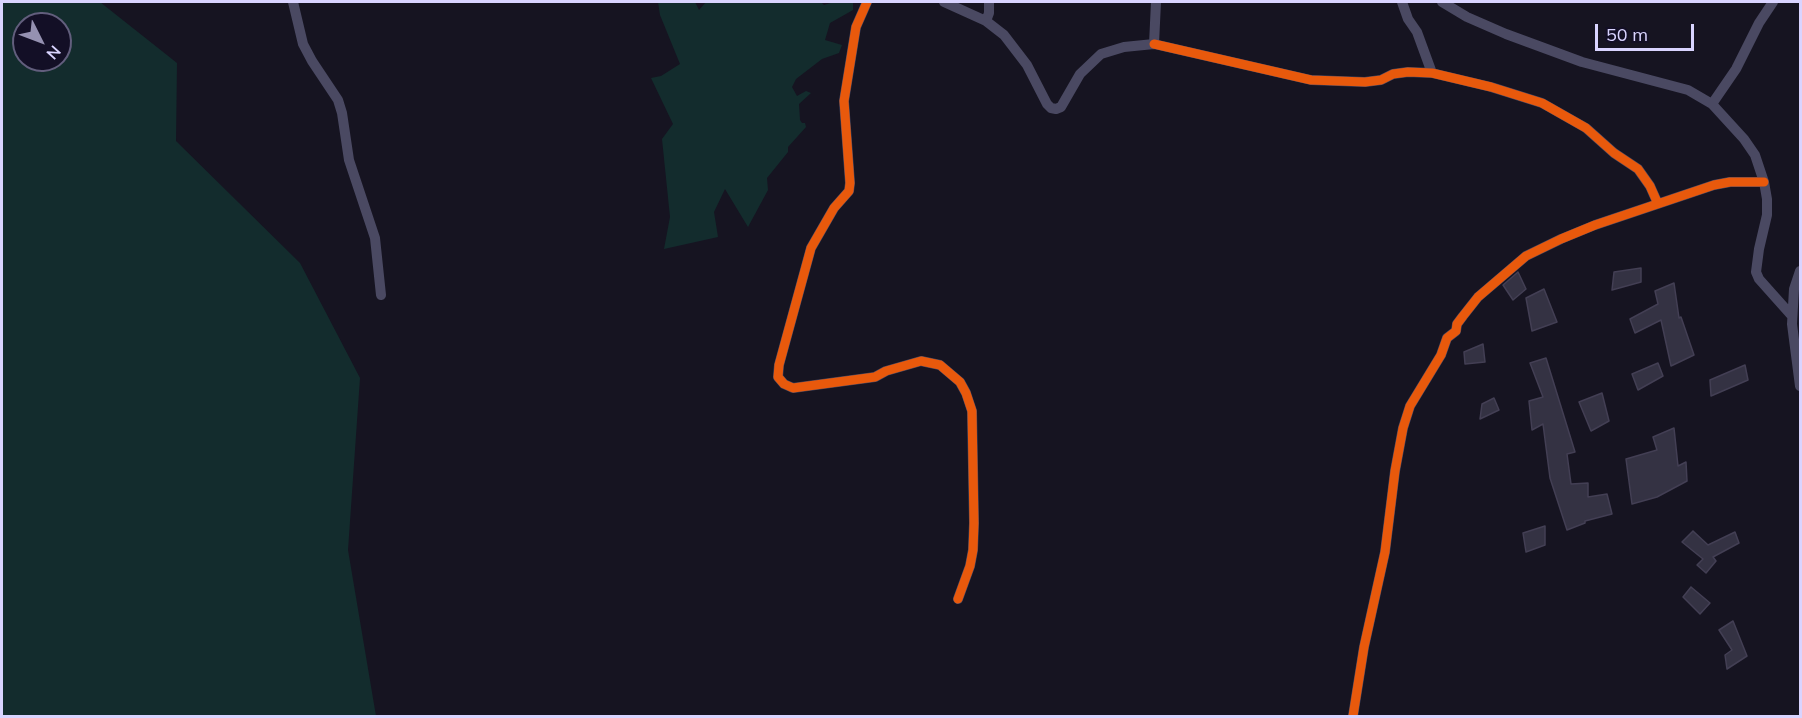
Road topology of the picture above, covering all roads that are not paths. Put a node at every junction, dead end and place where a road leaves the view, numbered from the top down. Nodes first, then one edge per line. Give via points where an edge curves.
1 (293, 2) edge
2 (867, 2) edge
3 (944, 2) edge
4 (989, 2) edge
5 (1156, 2) edge
6 (1402, 2) edge
7 (1442, 2) edge
8 (1773, 2) edge
9 (986, 21) junction
10 (1154, 44) junction
11 (1432, 73) junction
12 (1712, 104) junction
13 (1764, 182) junction
14 (1658, 204) junction
15 (1800, 272) edge
16 (381, 295) dead end
17 (1792, 316) junction
18 (1800, 386) edge
19 (958, 599) dead end
20 (1353, 717) edge

1 - 16 street via 303,44 342,113 349,160 375,238
2 - 19 street via 856,27 844,101 849,191 834,208 811,248 778,377 793,388 875,377 921,361 940,365 960,382 972,411 974,532 970,566
3 - 9 street
4 - 9 street
5 - 10 street
6 - 11 street
7 - 12 street via 1506,34 1582,62 1688,90
8 - 12 street
9 - 10 street via 1016,48 1053,109 1061,107 1080,74 1101,54
10 - 11 street via 1311,80 1365,82 1393,74
11 - 14 street via 1491,87 1561,112 1638,169
12 - 13 street via 1744,138
13 - 14 street via 1714,184
13 - 17 street via 1767,215 1756,272
14 - 20 street via 1595,225 1526,256 1478,297 1457,324 1456,332 1447,338 1410,406 1403,428 1385,552
15 - 17 street
17 - 18 street

